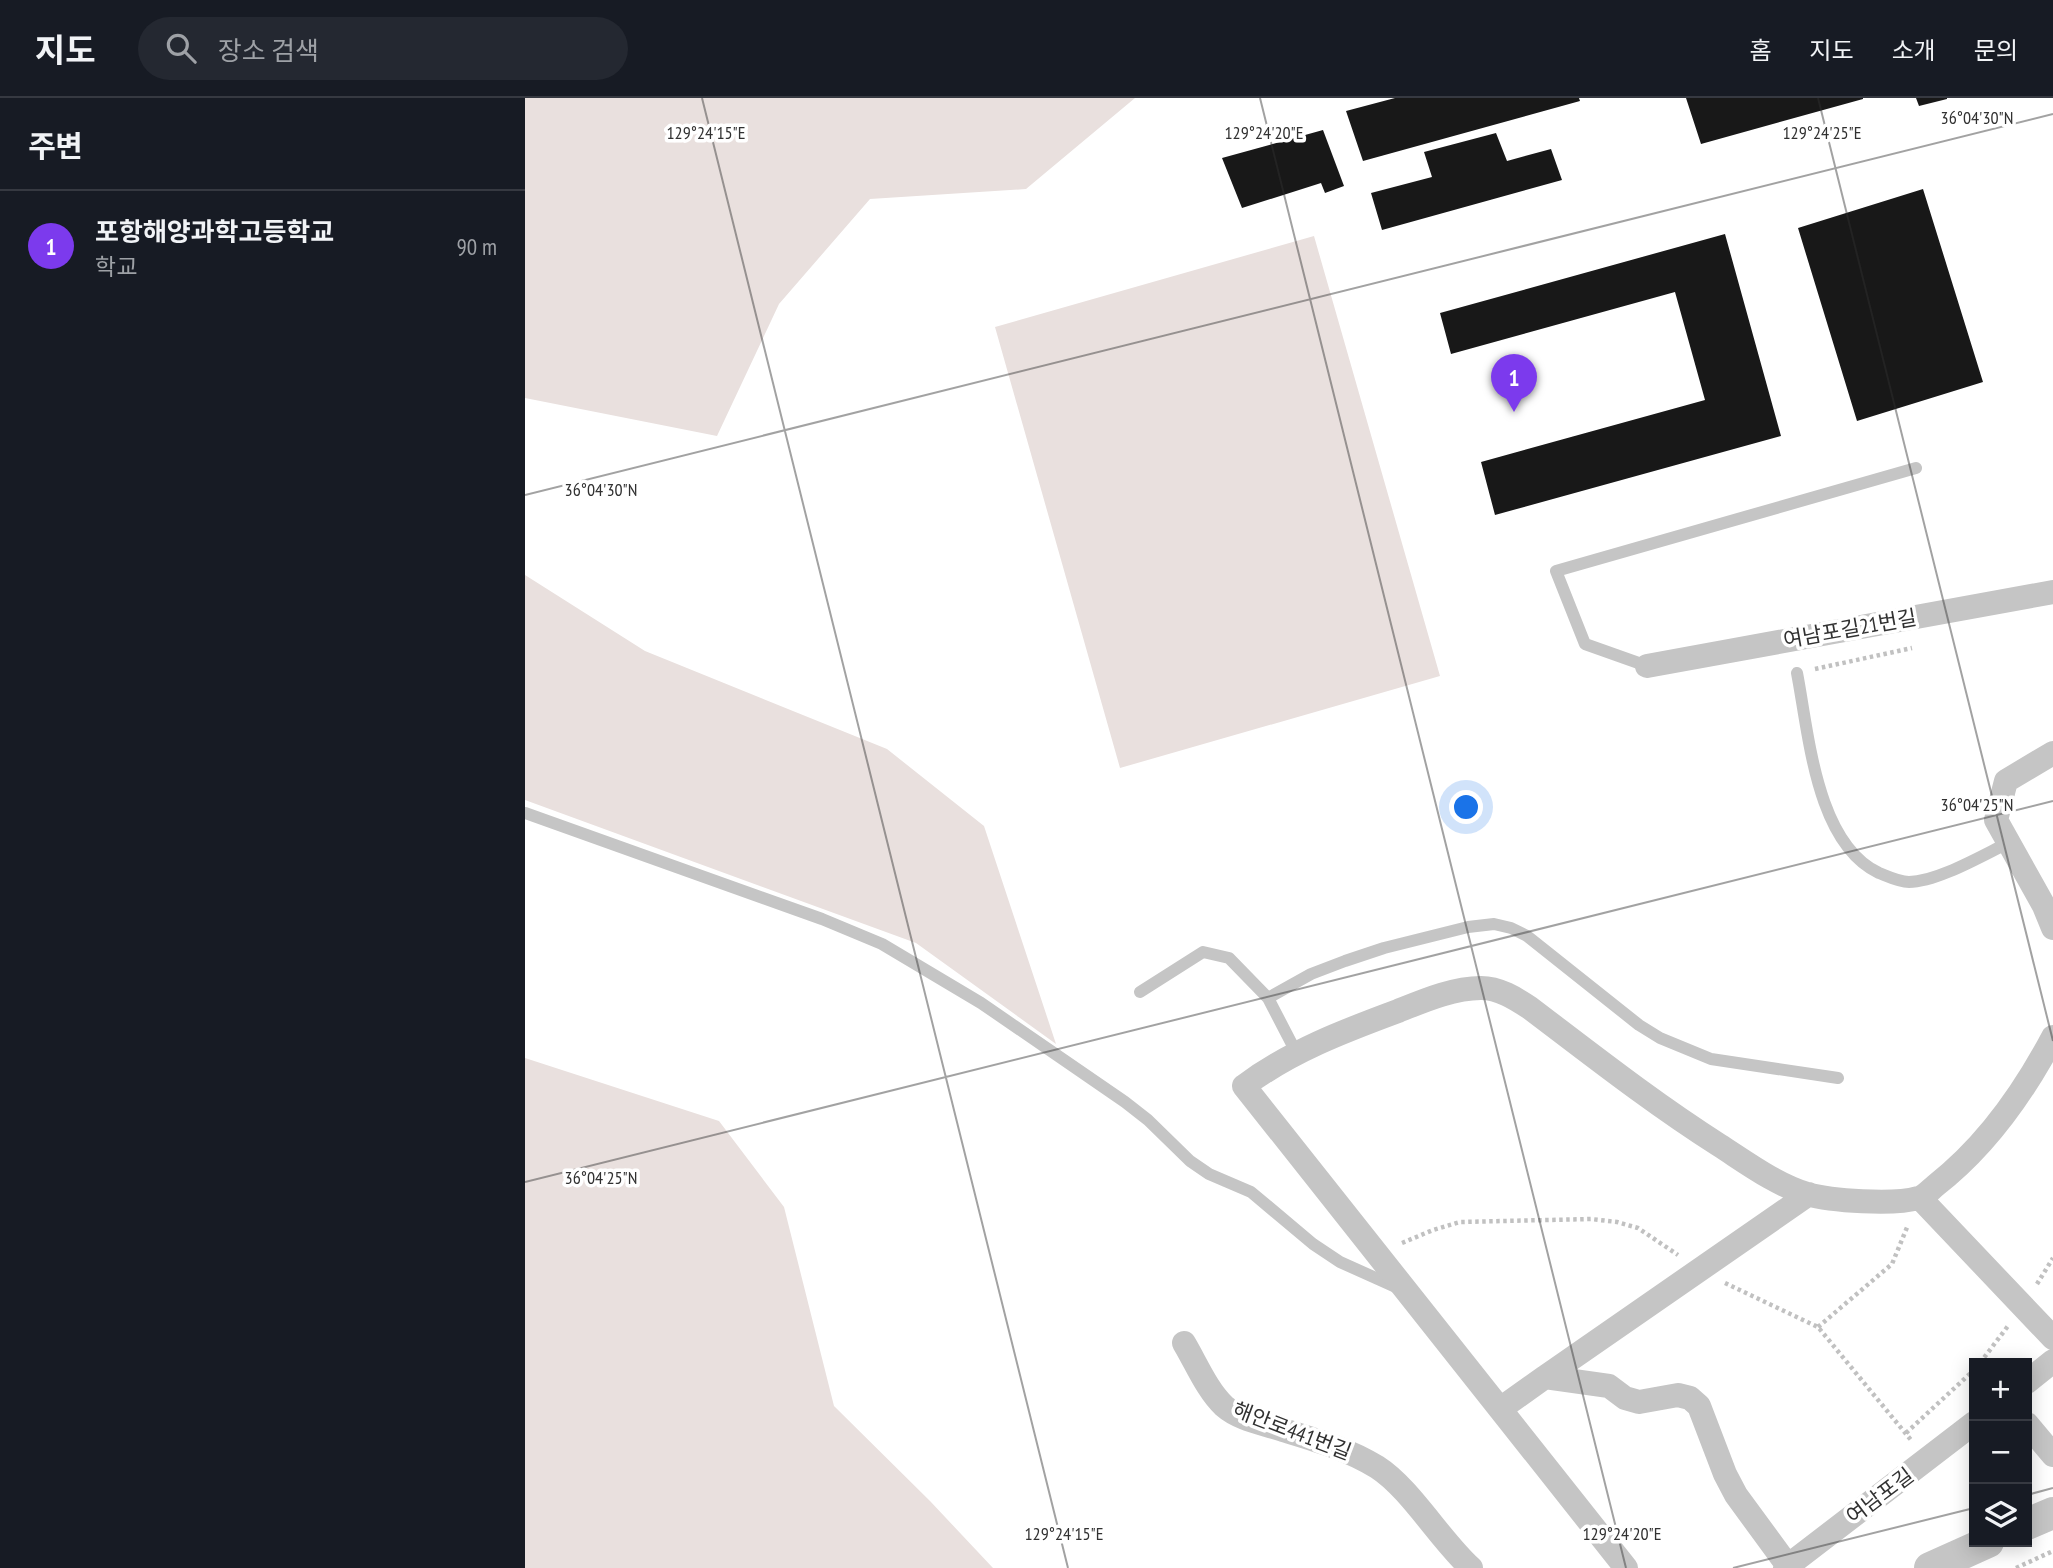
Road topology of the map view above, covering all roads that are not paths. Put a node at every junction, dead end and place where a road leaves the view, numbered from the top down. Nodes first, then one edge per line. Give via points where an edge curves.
1 (1916, 468) dead end
2 (2053, 592) edge
3 (1647, 666) joint
4 (1797, 673) dead end
5 (2053, 752) edge
6 (525, 813) edge
7 (2008, 843) junction
8 (2053, 928) edge
9 (1140, 992) dead end
10 (1268, 998) junction
11 (2053, 1037) edge
12 (1296, 1052) junction
13 (1838, 1078) dead end
14 (1809, 1194) junction
15 (1920, 1198) junction
16 (1408, 1292) junction
17 (2053, 1338) edge
18 (1184, 1343) dead end
19 (2053, 1361) edge
20 (1545, 1377) junction
21 (2032, 1378) edge
22 (1500, 1409) junction
23 (1969, 1427) edge
24 (2032, 1430) edge
25 (2053, 1455) edge
26 (2053, 1513) edge
27 (2032, 1522) edge
28 (1977, 1547) edge
29 (1787, 1567) edge
30 (1471, 1568) edge
31 (1626, 1568) edge
32 (1930, 1568) edge

1 - 3 lane via 1556,571 1585,644
2 - 3 street, 여남포길21번길
4 - 7 lane via 1829,816 1838,836 1872,869 1910,882 1954,869
5 - 7 street via 2006,782 1996,820
6 - 16 lane via 882,944 981,1003 1125,1102 1190,1161 1251,1192 1313,1244
7 - 8 street
9 - 10 lane via 1203,952 1229,958
10 - 12 lane
10 - 13 lane via 1311,974 1358,957 1494,924 1527,936 1639,1025 1671,1044 1711,1059
11 - 15 street via 2025,1085 1975,1149
12 - 14 street via 1442,995 1480,988 1498,991 1529,1008 1660,1107 1759,1171
12 - 16 street via 1244,1086
14 - 15 street via 1861,1202
14 - 20 street
15 - 17 street
16 - 22 street
18 - 30 street, 해안로441번길 via 1224,1405 1239,1416 1332,1445 1380,1469
19 - 21 street
20 - 22 street
20 - 29 street via 1609,1386 1639,1402 1678,1395 1690,1398 1699,1406 1736,1495
22 - 31 street
23 - 29 street, 여남포길
24 - 25 street
26 - 27 street
28 - 32 street

